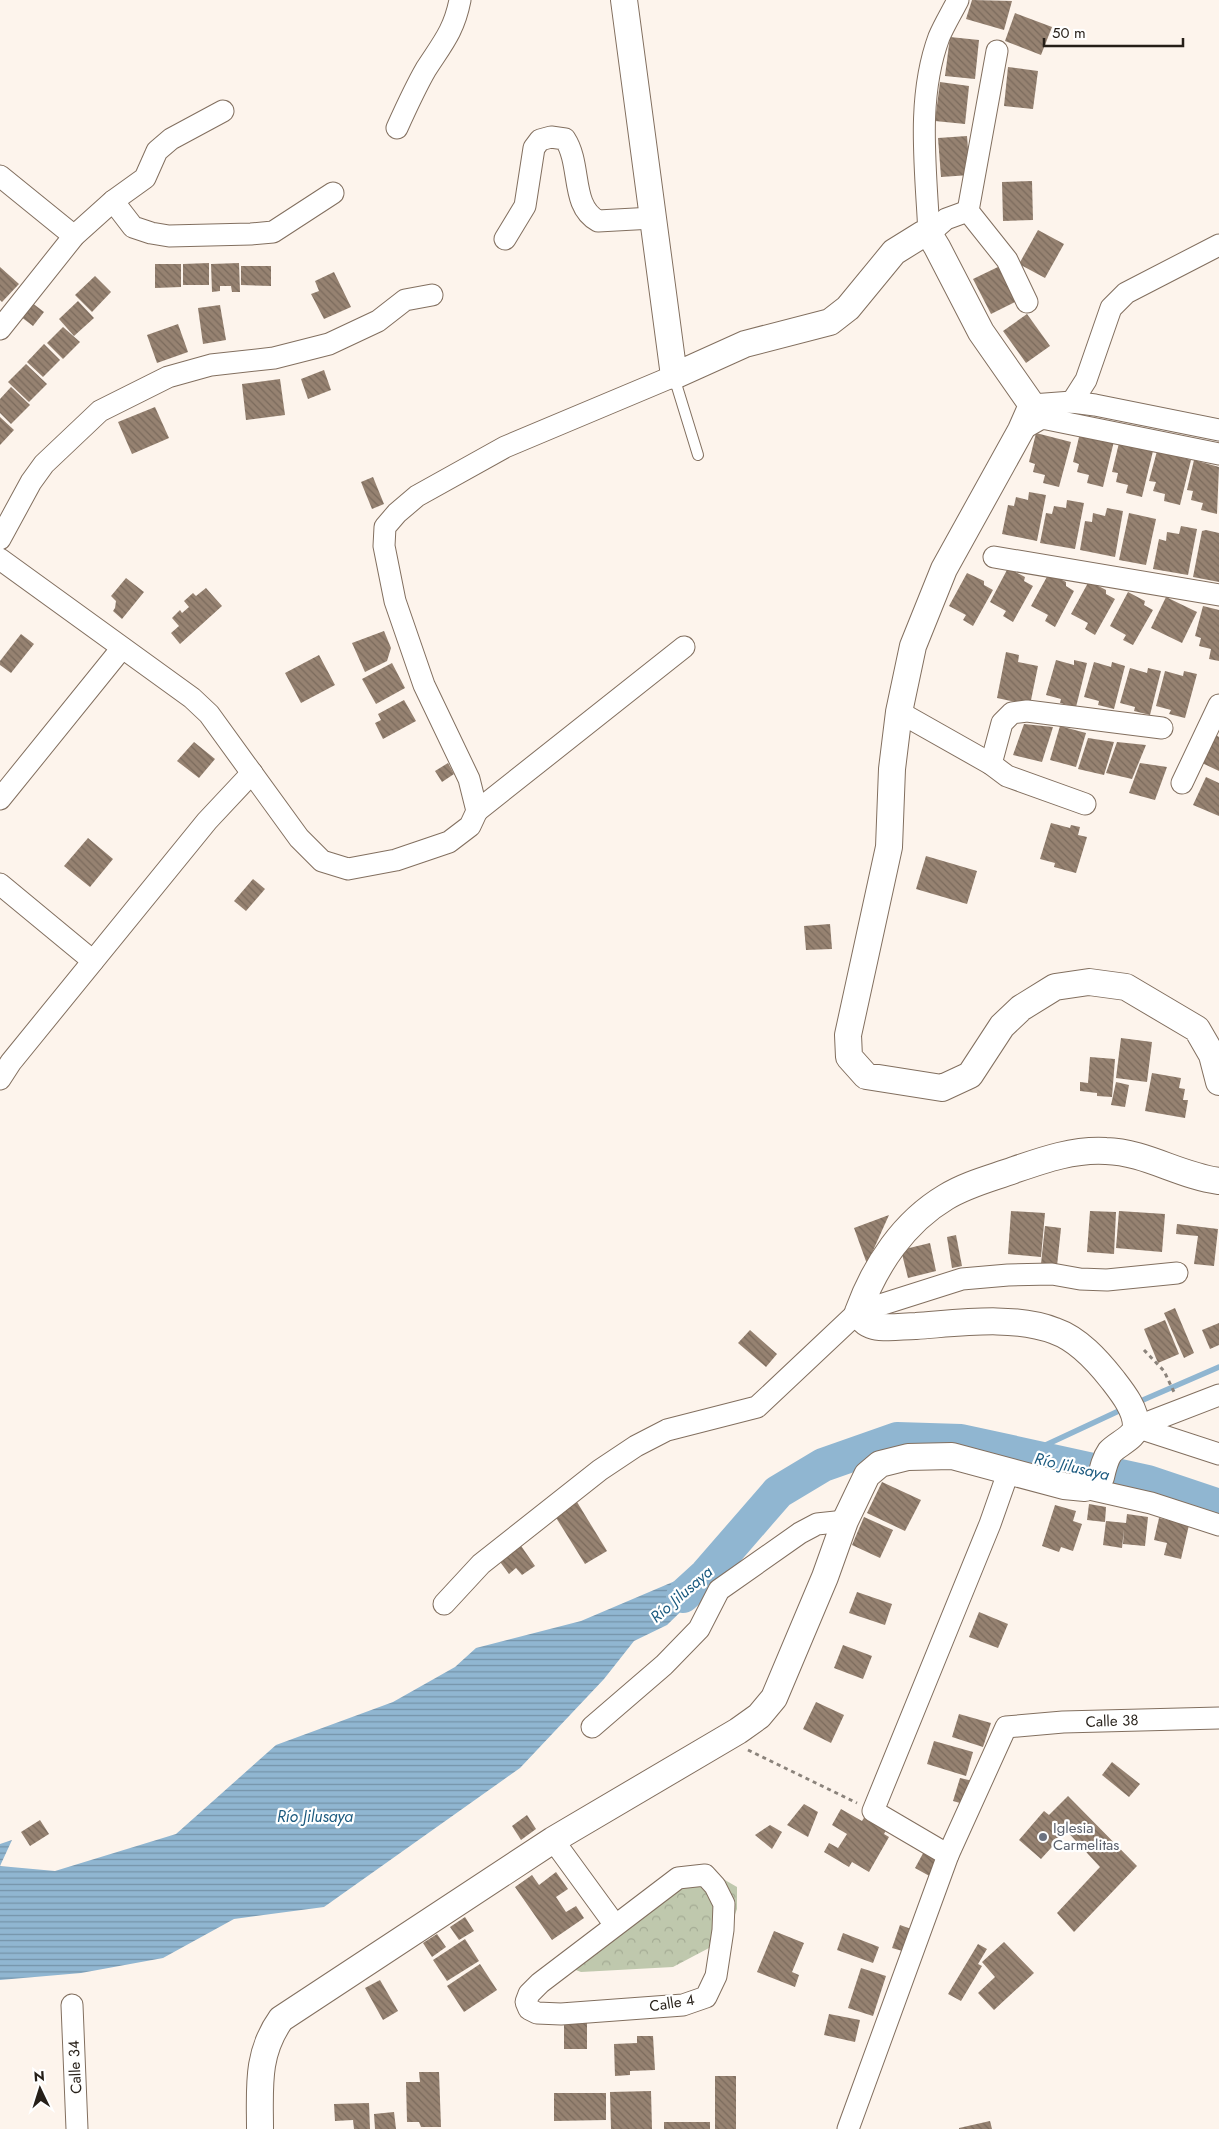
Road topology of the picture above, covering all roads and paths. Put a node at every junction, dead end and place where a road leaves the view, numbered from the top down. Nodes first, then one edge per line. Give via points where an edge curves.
1 (460, 0) edge
2 (624, 0) edge
3 (958, 0) edge
4 (997, 51) dead end
5 (223, 111) dead end
6 (397, 128) dead end
7 (0, 176) edge
8 (333, 193) dead end
9 (112, 201) junction
10 (968, 211) junction
11 (653, 218) junction
12 (929, 234) junction
13 (74, 236) junction
14 (505, 238) dead end
15 (1219, 246) edge
16 (432, 295) dead end
17 (1027, 302) dead end
18 (0, 328) edge
19 (674, 376) junction
20 (1072, 402) junction
21 (1032, 405) junction
22 (1021, 430) junction
23 (1219, 430) edge
24 (1219, 454) edge
25 (698, 455) dead end
26 (0, 539) edge
27 (994, 557) dead end
28 (0, 559) edge
29 (1219, 596) edge
30 (684, 647) dead end
31 (122, 648) junction
32 (1219, 706) edge
33 (899, 712) junction
34 (1162, 728) dead end
35 (991, 764) junction
36 (252, 772) junction
37 (1182, 783) dead end
38 (0, 799) edge
39 (1085, 804) dead end
40 (477, 811) junction
41 (0, 884) edge
42 (93, 961) junction
43 (0, 1079) edge
44 (1219, 1082) edge
45 (1219, 1182) edge
46 (1177, 1273) dead end
47 (858, 1312) junction
48 (1144, 1350) dead end
49 (1173, 1391) dead end
50 (1219, 1395) edge
51 (1131, 1412) junction
52 (1219, 1454) edge
53 (1009, 1470) junction
54 (1097, 1475) junction
55 (845, 1520) junction
56 (1219, 1525) edge
57 (444, 1604) dead end
58 (1219, 1718) edge
59 (592, 1727) dead end
60 (732, 1735) junction
61 (873, 1811) junction
62 (553, 1840) junction
63 (948, 1855) junction
64 (616, 1925) junction
65 (72, 2005) dead end
66 (77, 2129) edge
67 (260, 2129) edge
68 (848, 2129) edge

1 - 6 street via 456,20 446,41 426,70
2 - 11 street
3 - 12 street via 939,37 924,110
4 - 10 street
5 - 9 street via 171,139 157,151 145,178
7 - 13 street
8 - 9 street via 273,232 252,234 169,236 151,233 133,227
9 - 13 street
10 - 12 street via 946,219
10 - 17 street via 1006,260
11 - 14 street via 598,221 591,217 582,205 573,150 565,139 551,137 540,140 534,148 525,206
11 - 19 street
12 - 19 street via 923,234 894,252 848,308 830,322 745,344
12 - 21 street via 981,332
13 - 18 street
15 - 20 street via 1126,293 1111,308 1086,380
16 - 26 street via 405,300 378,320 328,344 274,358 212,365 168,377 100,411 40,470
19 - 25 lane
19 - 40 street via 505,448 418,496 385,528 384,546 395,601 424,685 469,779
20 - 21 street
20 - 23 street
21 - 22 street
22 - 24 street via 1042,418
22 - 33 street via 944,569 913,646
27 - 29 street
28 - 31 street
30 - 40 street
31 - 36 street via 210,714
31 - 38 street
32 - 37 street
33 - 35 street
33 - 44 street via 892,769 889,847 848,1035 850,1057 855,1064 866,1076 942,1088 970,1075 1002,1026 1021,1008 1055,987 1089,982 1126,987 1197,1029 1212,1055
34 - 35 street via 1027,711 1012,713 1002,724
35 - 39 street via 1007,776
36 - 40 street via 299,838 322,861 348,869 396,860 449,842 470,826
36 - 42 street via 207,821
41 - 42 street
42 - 43 street
45 - 47 street via 1140,1157 1107,1151 1074,1152 982,1181 948,1196 919,1215 899,1237 875,1275
46 - 47 street via 1107,1280 1052,1274 962,1279
47 - 51 street via 863,1321 874,1326 1020,1323 1056,1331 1082,1346 1104,1368
47 - 57 street via 758,1408 667,1430 636,1446 600,1470 481,1564
48 - 49 path via 1158,1363
50 - 51 street
51 - 52 street
51 - 54 street via 1134,1432 1111,1451
53 - 54 street via 1064,1486
53 - 55 street via 952,1456 908,1457 880,1464 867,1475
53 - 61 street
54 - 56 street via 1151,1504
55 - 59 street via 817,1524 800,1533 719,1590 698,1629 664,1665
55 - 60 street via 825,1577 774,1698 759,1716
58 - 63 street, Calle 38 via 1063,1722 1006,1728
60 - 61 path
60 - 62 street
61 - 63 street
62 - 64 street
62 - 67 street via 282,2019 271,2033 260,2070
63 - 68 street
64 - 64 street, Calle 4 via 678,1878 705,1875 724,1904 716,1976 706,1997 683,2005 570,2013 538,2013 529,2009 526,2002 529,1994 540,1983
65 - 66 street, Calle 34

